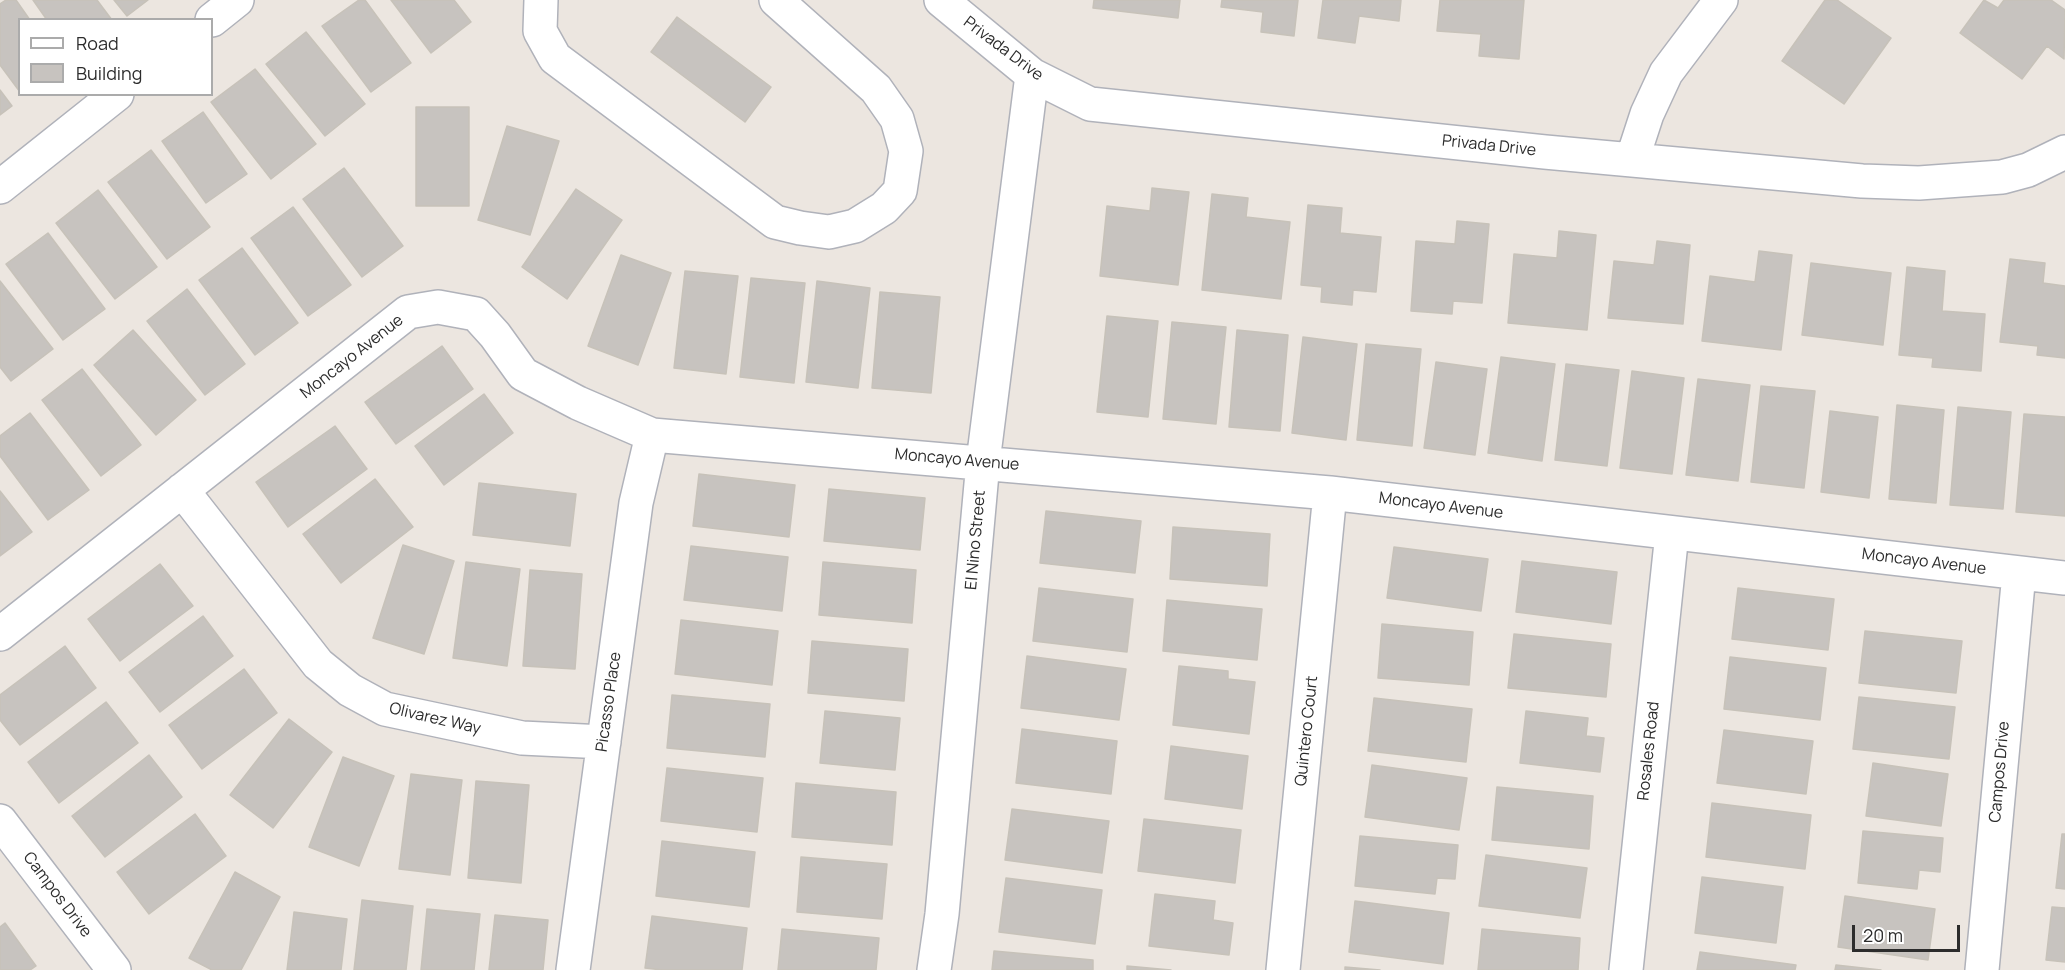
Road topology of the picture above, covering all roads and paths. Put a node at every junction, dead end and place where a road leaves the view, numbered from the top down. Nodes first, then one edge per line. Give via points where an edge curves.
1 (541, 0) edge
2 (776, 0) edge
3 (941, 0) edge
4 (1721, 0) edge
5 (1032, 75) junction
6 (114, 96) edge
7 (2065, 152) edge
8 (1632, 160) junction
9 (0, 187) edge
10 (652, 435) junction
11 (983, 462) junction
12 (182, 490) junction
13 (1330, 493) junction
14 (1672, 533) junction
15 (2019, 573) junction
16 (2065, 578) edge
17 (0, 634) edge
18 (604, 742) junction
19 (0, 821) edge
20 (114, 970) edge
21 (573, 970) edge
22 (934, 970) edge
23 (1283, 970) edge
24 (1626, 970) edge
25 (1982, 970) edge

1 - 2 street via 540,32 555,58 775,222 829,232 855,226 884,208 900,191 906,151 897,119 876,88
3 - 5 street, Privada Drive
4 - 8 street via 1666,73
5 - 8 street, Privada Drive via 1090,104
5 - 11 street, El Nino Street
6 - 9 street
7 - 8 street, Privada Drive via 2028,170 2002,177 1919,183
10 - 11 street, Moncayo Avenue
10 - 12 street, Moncayo Avenue via 523,374 476,314 438,307 408,312
10 - 18 street, Picasso Place via 636,503
11 - 13 street, Moncayo Avenue
11 - 22 street, El Nino Street
12 - 17 street, Moncayo Avenue
12 - 18 street, Olivarez Way via 318,664 350,690 385,709 522,738
13 - 14 street, Moncayo Avenue
13 - 23 street, Quintero Court
14 - 15 street, Moncayo Avenue
14 - 24 street, Rosales Road
15 - 16 street, Moncayo Avenue
15 - 25 street, Campos Drive
18 - 21 street, Picasso Place
19 - 20 street, Campos Drive

